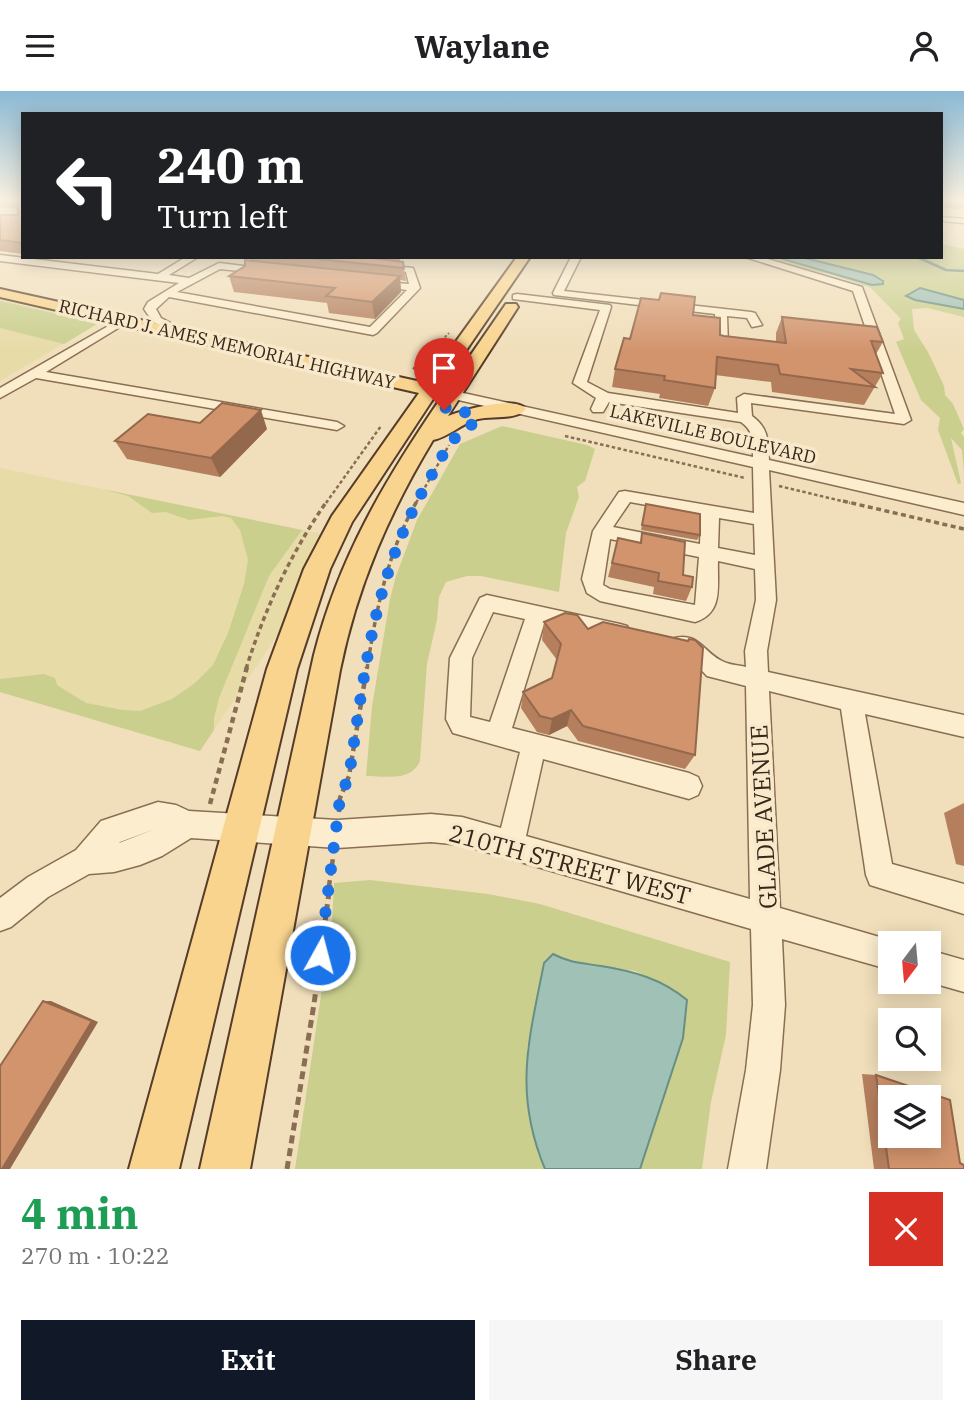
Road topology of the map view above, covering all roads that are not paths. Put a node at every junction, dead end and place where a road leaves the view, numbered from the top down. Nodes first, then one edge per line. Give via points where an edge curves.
1 (0, 258) edge
2 (68, 259) edge
3 (190, 259) edge
4 (232, 259) edge
5 (523, 259) edge
6 (541, 259) edge
7 (575, 259) edge
8 (757, 259) edge
9 (57, 264) junction
10 (358, 264) edge
11 (219, 266) junction
12 (285, 273) edge
13 (160, 277) junction
14 (190, 281) junction
15 (363, 282) edge
16 (415, 288) junction
17 (0, 293) edge
18 (167, 293) junction
19 (517, 297) junction
20 (608, 303) junction
21 (721, 311) junction
22 (124, 320) junction
23 (180, 332) junction
24 (757, 338) edge
25 (746, 350) edge
26 (457, 351) junction
27 (359, 373) junction
28 (33, 374) junction
29 (442, 392) junction
30 (0, 394) edge
31 (604, 397) junction
32 (517, 409) junction
33 (745, 418) junction
34 (337, 425) dead end
35 (591, 426) junction
36 (436, 443) junction
37 (761, 473) junction
38 (964, 509) edge
39 (710, 511) junction
40 (763, 520) junction
41 (602, 531) junction
42 (709, 551) junction
43 (765, 564) junction
44 (537, 614) junction
45 (757, 679) junction
46 (851, 701) junction
47 (964, 726) edge
48 (498, 735) junction
49 (534, 745) junction
50 (689, 786) dead end
51 (242, 827) junction
52 (294, 831) junction
53 (511, 843) junction
54 (964, 899) edge
55 (0, 916) edge
56 (768, 918) junction
57 (878, 951) edge
58 (942, 970) edge
59 (964, 976) edge
60 (154, 1169) edge
61 (225, 1169) edge
62 (747, 1169) edge

1 - 9 street
2 - 9 street
3 - 13 street
4 - 11 street
5 - 26 main road
6 - 19 main road
7 - 20 street via 558,293
8 - 33 street via 858,289 876,336 867,338 904,420 744,398
9 - 13 street
10 - 16 street via 410,269
11 - 12 street
11 - 14 street
13 - 14 street
14 - 18 street
15 - 16 street
16 - 18 street via 373,331
17 - 22 main road, RICHARD J. AMES MEMORIAL HIGHWAY
18 - 23 street via 152,304 151,314
19 - 20 street
19 - 29 main road
20 - 21 street
20 - 31 street via 580,383
21 - 24 street via 751,314 762,326
21 - 25 street via 722,348
22 - 23 main road, RICHARD J. AMES MEMORIAL HIGHWAY
22 - 28 street
23 - 27 main road, RICHARD J. AMES MEMORIAL HIGHWAY
26 - 27 main road via 416,373
26 - 29 main road
27 - 29 main road, RICHARD J. AMES MEMORIAL HIGHWAY
28 - 30 street
28 - 34 street
29 - 32 street, LAKEVILLE BOULEVARD
29 - 36 main road
29 - 51 main road via 368,478 317,569 282,669
31 - 33 street
31 - 35 street
32 - 35 street, LAKEVILLE BOULEVARD
32 - 36 main road via 468,413 448,422
33 - 37 street, GLADE AVENUE via 759,431
35 - 37 street, LAKEVILLE BOULEVARD
36 - 52 main road via 373,527 345,593
37 - 38 street, LAKEVILLE BOULEVARD
37 - 40 street, GLADE AVENUE
39 - 40 street
39 - 41 street via 625,496
39 - 42 street
40 - 43 street, GLADE AVENUE
41 - 42 street
41 - 42 street via 592,579 597,591 687,613 706,608
42 - 43 street
43 - 45 street, GLADE AVENUE
44 - 45 street via 692,648 715,669
44 - 48 street
44 - 48 street via 487,603 461,658 461,725
45 - 46 street
45 - 56 street, GLADE AVENUE
46 - 47 street
46 - 54 street via 880,875
48 - 49 street
49 - 50 street
49 - 53 street
51 - 52 street, 210TH STREET WEST
51 - 55 street, 210TH STREET WEST via 187,824 152,847 125,857 86,860 38,887
51 - 60 main road
52 - 53 street, 210TH STREET WEST via 337,834 431,828
52 - 61 main road
53 - 56 street, 210TH STREET WEST
56 - 57 street, 210TH STREET WEST
56 - 62 street, GLADE AVENUE via 768,1035
58 - 59 street

